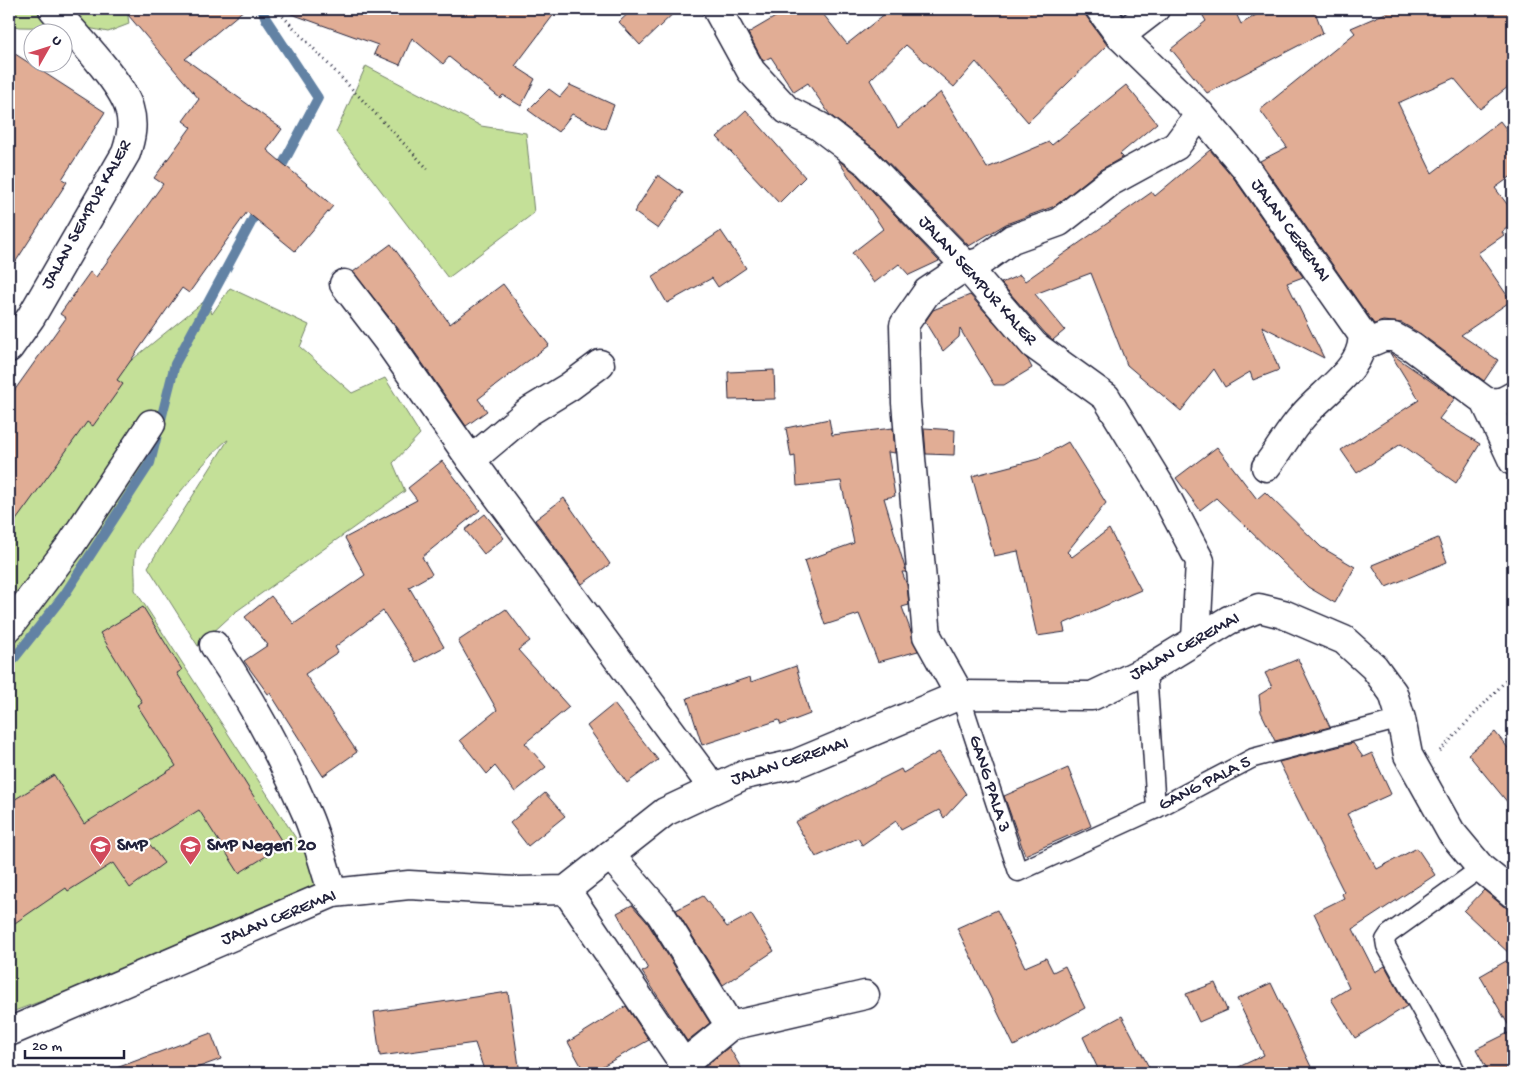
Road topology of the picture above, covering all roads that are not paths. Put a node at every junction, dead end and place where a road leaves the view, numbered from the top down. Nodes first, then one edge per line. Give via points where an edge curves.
1 (53, 9) edge
2 (716, 9) edge
3 (1100, 9) edge
4 (1155, 9) edge
5 (1120, 36) junction
6 (1200, 114) junction
7 (966, 266) junction
8 (344, 284) dead end
9 (1364, 345) junction
10 (9, 348) edge
11 (600, 364) dead end
12 (1513, 396) edge
13 (1485, 401) junction
14 (151, 424) dead end
15 (471, 460) junction
16 (1513, 461) edge
17 (1266, 467) dead end
18 (9, 627) edge
19 (1196, 639) junction
20 (214, 646) dead end
21 (1147, 670) junction
22 (960, 695) junction
23 (1401, 718) junction
24 (713, 788) junction
25 (1156, 809) junction
26 (610, 855) junction
27 (1481, 868) junction
28 (1018, 872) joint
29 (566, 890) junction
30 (332, 893) junction
31 (1513, 894) edge
32 (865, 995) dead end
33 (730, 1026) junction
34 (9, 1032) edge
35 (687, 1068) edge
36 (1456, 1073) edge

1 - 10 street, JALAN SEMPUR KALER via 116,84 129,108 132,134 126,154 31,317
2 - 7 street, JALAN SEMPUR KALER via 751,71 787,110 819,126 864,161
3 - 5 street, JALAN CEREMAI
4 - 5 street
5 - 6 street, JALAN CEREMAI
6 - 7 street via 1176,146 1110,182 1059,222 1012,239 980,262
6 - 9 street, JALAN CEREMAI via 1245,167 1355,322
7 - 19 street, JALAN SEMPUR KALER via 1034,346 1106,396 1123,422 1200,561
7 - 22 street via 927,292 904,325 906,403 927,636
8 - 15 street
9 - 13 street via 1383,337 1394,337
9 - 17 street via 1341,379 1302,416
11 - 15 street via 528,412
12 - 13 street via 1505,402
13 - 16 street
14 - 18 street via 70,546
15 - 24 street
19 - 21 street, JALAN CEREMAI
19 - 23 street, JALAN CEREMAI via 1259,608 1298,620 1344,640 1374,667 1393,693
20 - 30 street via 244,689 276,751 308,818
21 - 22 street, JALAN CEREMAI via 1092,696
21 - 25 lane
22 - 24 street, JALAN CEREMAI via 795,764 744,775
22 - 28 lane, GANG PALA 3
23 - 25 lane, GANG PALA 5 via 1253,758
23 - 27 street, JALAN CEREMAI via 1408,755 1417,775 1451,832
24 - 26 street, JALAN CEREMAI via 666,812
25 - 28 lane, GANG PALA 5
26 - 29 street, JALAN CEREMAI
26 - 33 street via 660,913
27 - 31 street, JALAN CEREMAI
27 - 36 lane via 1385,940
29 - 30 street, JALAN CEREMAI via 518,891 409,885
29 - 35 street
30 - 34 street, JALAN CEREMAI
32 - 33 street
33 - 35 street

